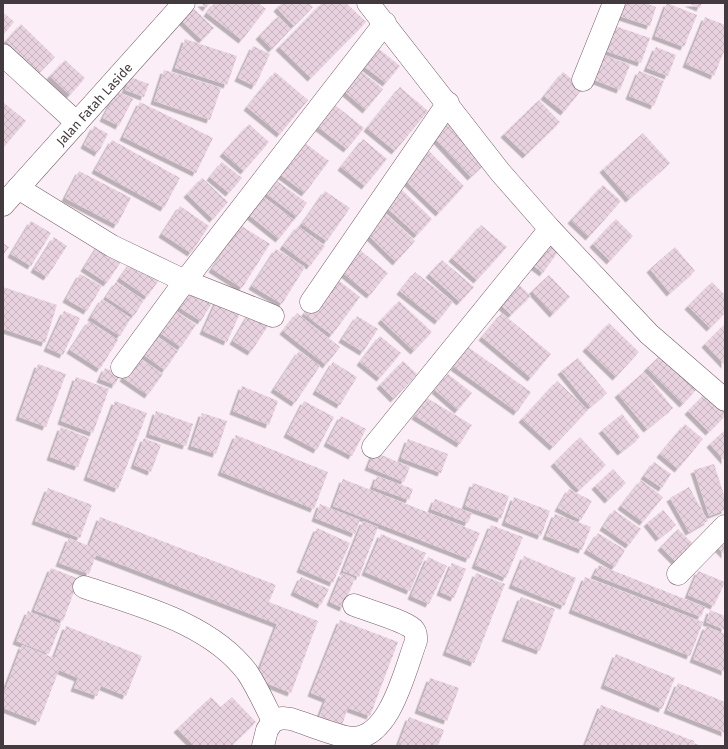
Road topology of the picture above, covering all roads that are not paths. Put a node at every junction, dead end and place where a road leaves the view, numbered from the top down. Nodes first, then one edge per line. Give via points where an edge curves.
1 (184, 3) edge
2 (368, 3) edge
3 (614, 3) edge
4 (385, 23) junction
5 (3, 55) edge
6 (583, 80) dead end
7 (448, 103) junction
8 (77, 123) junction
9 (18, 188) junction
10 (3, 205) edge
11 (550, 229) junction
12 (185, 281) junction
13 (311, 302) dead end
14 (273, 316) dead end
15 (122, 367) dead end
16 (725, 400) edge
17 (373, 447) dead end
18 (725, 526) edge
19 (678, 574) dead end
20 (84, 587) dead end
21 (354, 604) dead end
22 (273, 721) junction
23 (263, 746) edge

1 - 8 street, Jalan Fatah Laside
2 - 4 street
3 - 6 street
4 - 7 street
4 - 12 street
5 - 8 street
7 - 11 street via 500,172
7 - 13 street
8 - 9 street, Jalan Fatah Laside
9 - 10 street, Jalan Fatah Laside
9 - 12 street via 112,246
11 - 16 street via 649,334
11 - 17 street
12 - 14 street
12 - 15 street
18 - 19 street
20 - 22 street via 185,624 223,648 247,673
21 - 22 street via 413,628 417,634 388,713 380,725 362,737 351,738 291,719
22 - 23 street via 267,730

